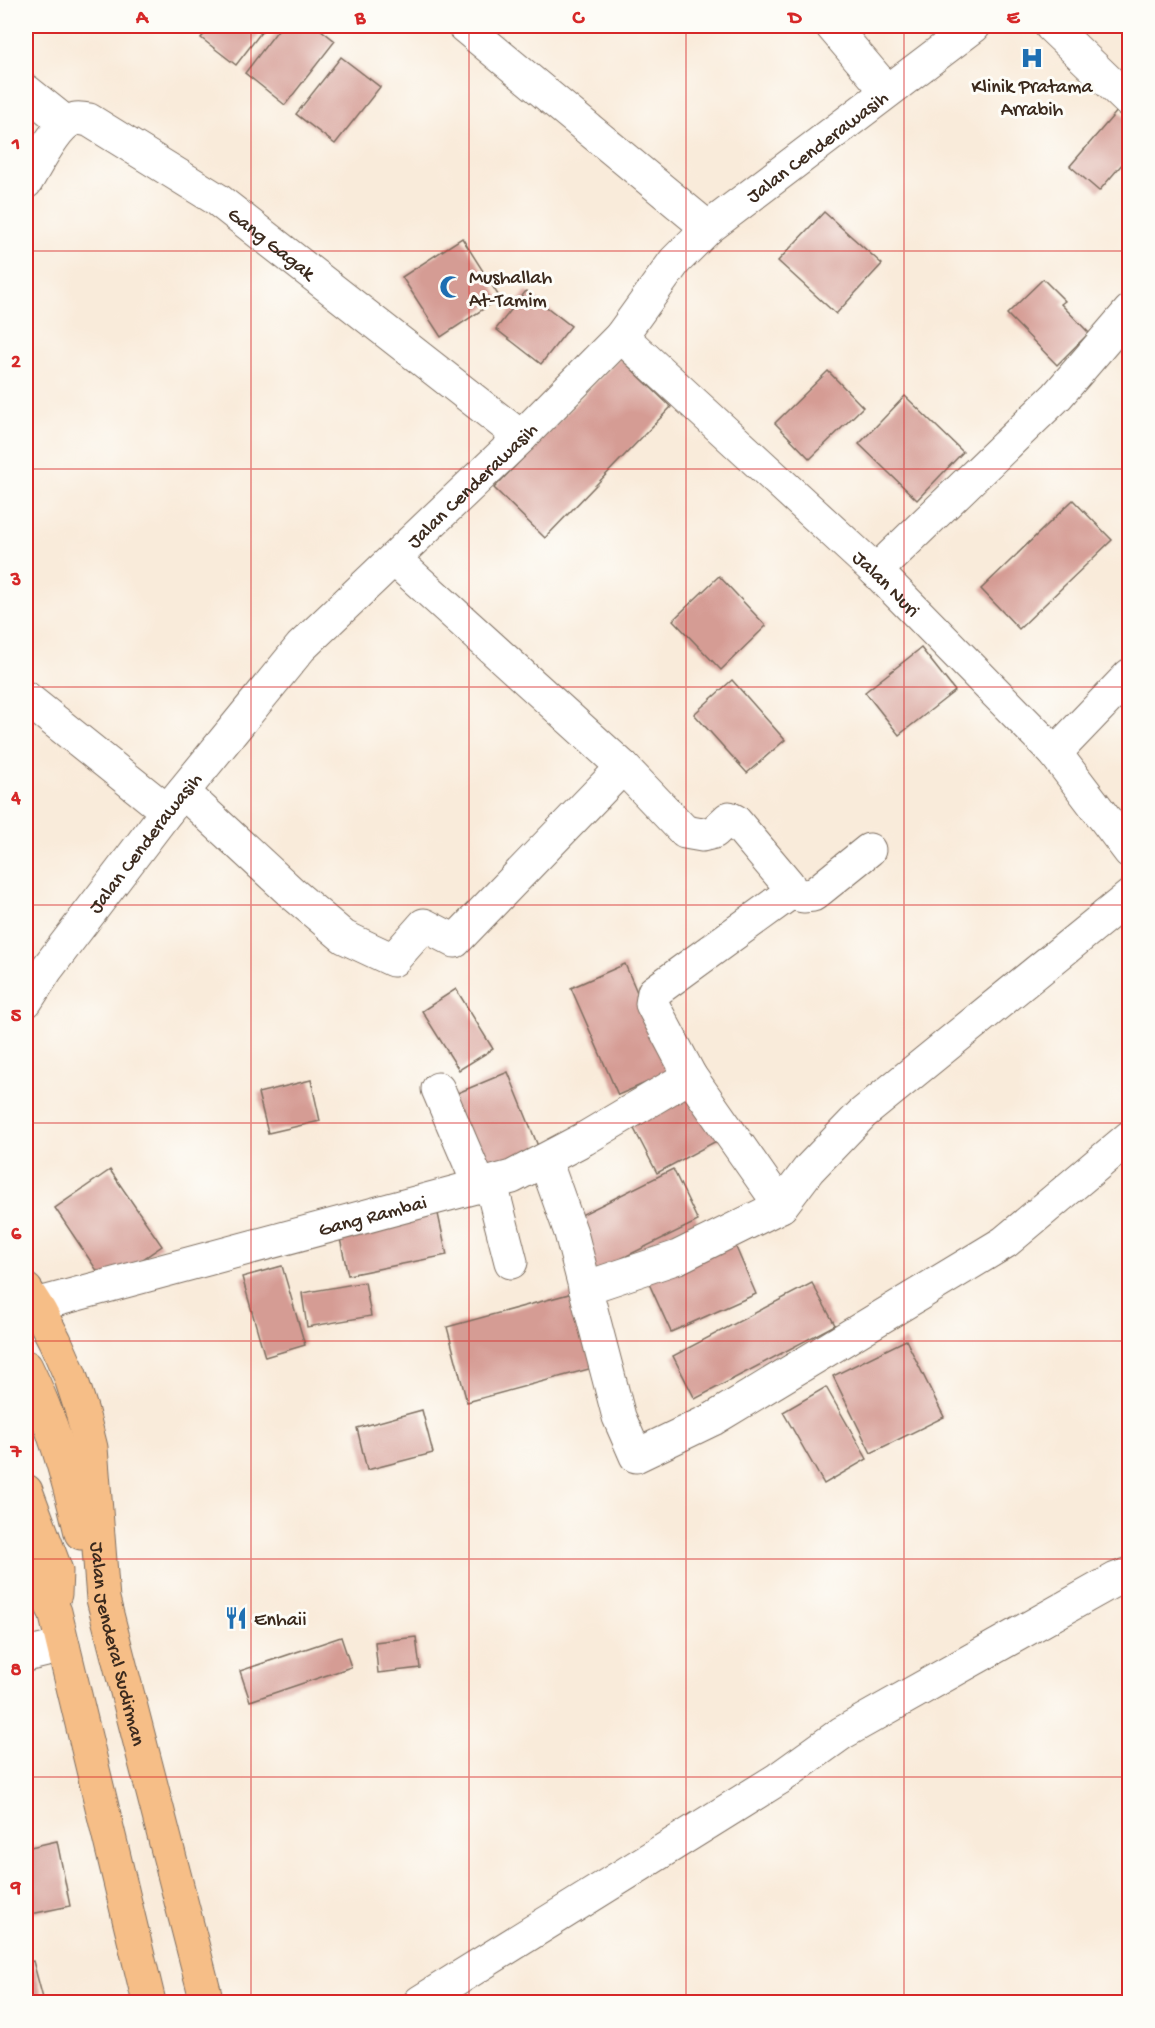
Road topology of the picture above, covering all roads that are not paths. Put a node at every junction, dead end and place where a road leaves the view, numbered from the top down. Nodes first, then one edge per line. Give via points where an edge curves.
1 (464, 26) edge
2 (832, 26) edge
3 (974, 26) edge
4 (1051, 26) edge
5 (26, 91) edge
6 (887, 91) junction
7 (1130, 102) edge
8 (66, 123) junction
9 (26, 182) edge
10 (708, 228) junction
11 (1130, 311) edge
12 (621, 336) junction
13 (521, 437) junction
14 (394, 559) junction
15 (876, 571) junction
16 (1130, 675) edge
17 (26, 698) edge
18 (1055, 753) junction
19 (623, 767) junction
20 (175, 801) junction
21 (869, 850) dead end
22 (1130, 852) edge
23 (790, 894) junction
24 (1130, 896) edge
25 (26, 1001) edge
26 (690, 1076) junction
27 (438, 1089) dead end
28 (1130, 1137) edge
29 (545, 1160) junction
30 (486, 1186) junction
31 (781, 1206) junction
32 (511, 1262) dead end
33 (585, 1288) junction
34 (31, 1298) edge
35 (26, 1367) edge
36 (26, 1491) edge
37 (26, 1556) edge
38 (1130, 1574) edge
39 (103, 1599) junction
40 (55, 1612) junction
41 (63, 1646) junction
42 (26, 1655) edge
43 (149, 2002) edge
44 (207, 2002) edge
45 (420, 2002) edge

1 - 10 street
2 - 6 street
3 - 6 street, Jalan Cenderawasih
4 - 7 street
5 - 8 street
6 - 10 street, Jalan Cenderawasih
8 - 9 street
8 - 13 street, Gang Gagak via 77,118 89,120 218,200
10 - 12 street, Jalan Cenderawasih via 675,261
11 - 15 street via 1057,396
12 - 13 street, Jalan Cenderawasih
12 - 15 street, Jalan Nuri
13 - 14 street, Jalan Cenderawasih
14 - 19 street
14 - 20 street, Jalan Cenderawasih via 301,647
15 - 18 street, Jalan Nuri
16 - 18 street
17 - 20 street
18 - 22 street, Jalan Nuri
19 - 20 street via 455,941 424,925 393,960 344,937
19 - 23 street via 685,832 702,835 714,832 729,818 735,821 788,884
20 - 25 street, Jalan Cenderawasih
21 - 23 street via 813,895
23 - 26 street via 654,992 652,1004
24 - 31 street via 862,1114 809,1169
26 - 29 street, Gang Rambai
26 - 31 street
27 - 30 street
28 - 33 street via 1005,1242 713,1419 636,1456 619,1417
29 - 30 street, Gang Rambai
29 - 33 street via 571,1233
30 - 32 street
30 - 34 street, Gang Rambai
31 - 33 street via 678,1257
34 - 39 main road, Jalan Jenderal Sudirman via 70,1375 91,1448
35 - 39 main road via 58,1450 87,1561
36 - 40 main road via 56,1571
37 - 40 main road
38 - 45 street via 842,1733 778,1779
39 - 44 main road, Jalan Jenderal Sudirman
40 - 41 main road
41 - 42 street
41 - 43 main road

